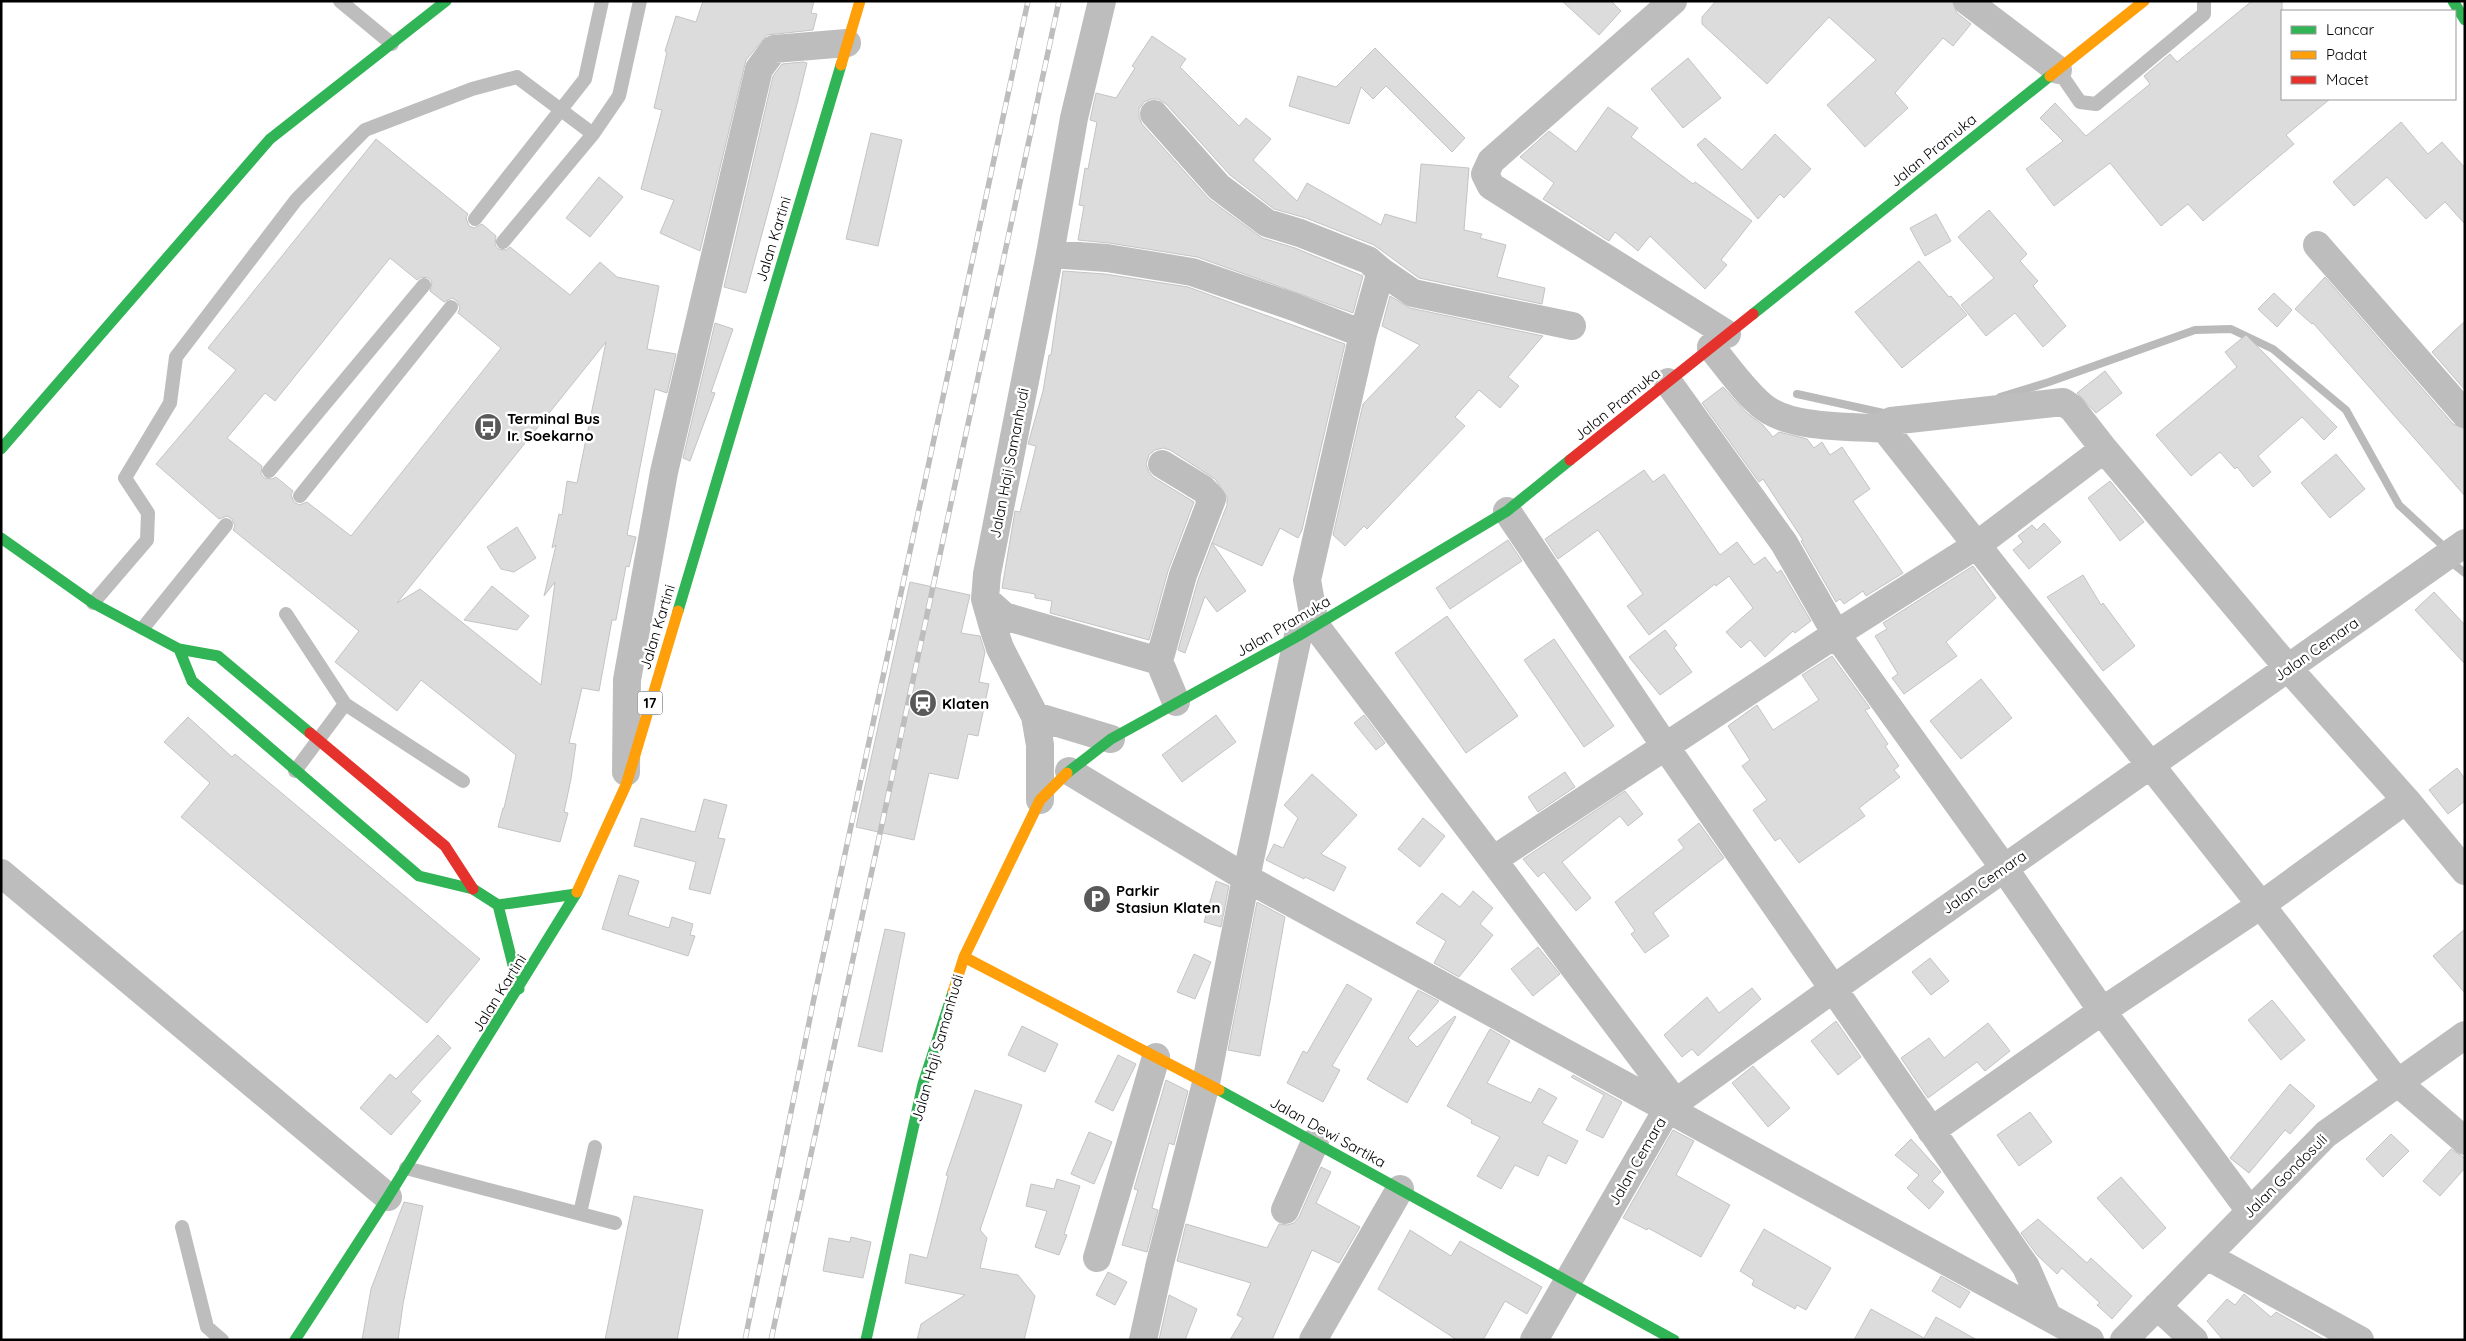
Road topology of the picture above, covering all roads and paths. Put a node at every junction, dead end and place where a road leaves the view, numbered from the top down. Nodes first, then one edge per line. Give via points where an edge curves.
1 (340, 1) edge
2 (446, 1) edge
3 (602, 1) edge
4 (640, 1) edge
5 (860, 1) edge
6 (1102, 1) edge
7 (1673, 1) edge
8 (1967, 1) edge
9 (2144, 1) edge
10 (2204, 1) edge
11 (2453, 1) edge
12 (2465, 20) edge
13 (392, 44) junction
14 (847, 44) junction
15 (2058, 70) junction
16 (562, 110) junction
17 (1154, 114) dead end
18 (593, 134) junction
19 (474, 219) dead end
20 (503, 242) dead end
21 (2318, 245) dead end
22 (1050, 254) junction
23 (1381, 272) junction
24 (424, 285) dead end
25 (451, 307) dead end
26 (1572, 326) dead end
27 (1363, 334) junction
28 (1719, 340) junction
29 (1668, 382) junction
30 (2465, 414) edge
31 (1885, 429) junction
32 (1, 449) edge
33 (2104, 449) junction
34 (1162, 464) dead end
35 (269, 472) dead end
36 (300, 496) dead end
37 (1507, 511) junction
38 (226, 525) dead end
39 (1, 538) edge
40 (2465, 543) edge
41 (1977, 545) junction
42 (985, 599) junction
43 (93, 603) junction
44 (286, 614) dead end
45 (143, 628) junction
46 (1306, 630) junction
47 (1836, 634) junction
48 (179, 649) junction
49 (1160, 661) junction
50 (2288, 668) junction
51 (1176, 702) junction
52 (346, 704) junction
53 (1035, 716) junction
54 (319, 739) junction
55 (1112, 739) junction
56 (1666, 746) junction
57 (2151, 766) junction
58 (295, 771) junction
59 (1069, 771) junction
60 (463, 781) dead end
61 (626, 785) junction
62 (1040, 800) junction
63 (2406, 800) junction
64 (1493, 860) junction
65 (2004, 868) junction
66 (2465, 871) edge
67 (1, 873) edge
68 (1246, 878) junction
69 (473, 889) junction
70 (576, 894) junction
71 (498, 905) junction
72 (2261, 905) junction
73 (964, 957) junction
74 (1833, 988) junction
75 (519, 989) junction
76 (2102, 1011) junction
77 (2465, 1035) edge
78 (1156, 1057) junction
79 (1206, 1082) junction
80 (2398, 1082) junction
81 (1671, 1105) junction
82 (1931, 1131) junction
83 (2465, 1141) edge
84 (1315, 1142) junction
85 (595, 1147) dead end
86 (406, 1168) junction
87 (1400, 1189) junction
88 (388, 1197) junction
89 (1285, 1210) dead end
90 (2250, 1211) junction
91 (580, 1213) junction
92 (615, 1223) dead end
93 (182, 1227) dead end
94 (2206, 1256) junction
95 (1098, 1258) dead end
96 (1567, 1280) junction
97 (2157, 1306) junction
98 (2047, 1316) junction
99 (222, 1340) edge
100 (295, 1340) edge
101 (866, 1340) edge
102 (1143, 1340) edge
103 (1313, 1340) edge
104 (1534, 1340) edge
105 (1674, 1340) edge
106 (2090, 1340) edge
107 (2124, 1340) edge
108 (2194, 1340) edge
109 (2360, 1340) edge

1 - 13 lane
2 - 13 main road
3 - 16 lane via 585,79
4 - 18 lane via 619,96
5 - 14 main road, Jalan Kartini / 17
6 - 22 street, Jalan Haji Samanhudi via 1074,118
7 - 28 street via 1491,160 1485,174 1491,186
8 - 15 street
9 - 15 main road, Jalan Pramuka
10 - 15 lane via 2204,14 2096,104 2080,102
11 - 12 main road
13 - 32 main road via 270,139
14 - 61 main road, Jalan Kartini / 17
14 - 61 street via 774,49 759,69 664,472 626,680
15 - 28 main road, Jalan Pramuka
16 - 18 lane
16 - 19 lane
16 - 43 lane via 517,77 472,89 365,130 296,200 176,357 170,403 125,478 148,513 147,540
17 - 23 street via 1219,188 1267,223 1368,260
18 - 20 lane
21 - 30 street
22 - 27 street via 1107,258 1192,272
22 - 42 street, Jalan Haji Samanhudi via 987,574
23 - 26 street via 1413,293
23 - 27 street
24 - 35 lane
25 - 36 lane
27 - 46 street via 1306,580
28 - 29 main road, Jalan Pramuka
28 - 31 street via 1755,399 1775,414 1801,422
29 - 37 main road, Jalan Pramuka
29 - 47 street via 1784,543
31 - 33 street via 1891,421 2062,402 2072,408
31 - 41 street
33 - 41 street
33 - 50 street
34 - 49 street via 1209,493 1212,499 1183,576
37 - 46 main road, Jalan Pramuka
37 - 56 street
38 - 45 lane
39 - 43 main road
40 - 50 street, Jalan Cemara
41 - 47 street
41 - 57 street
42 - 49 street via 1004,616
42 - 53 street, Jalan Haji Samanhudi via 1000,648
43 - 45 main road
44 - 52 lane
45 - 48 main road
46 - 51 main road, Jalan Pramuka
46 - 64 street
46 - 68 street
47 - 56 street
47 - 65 street
48 - 54 main road via 218,656
48 - 58 main road via 192,681
49 - 51 street
50 - 57 street, Jalan Cemara
50 - 63 street
51 - 55 main road, Jalan Pramuka
52 - 54 lane
52 - 60 lane
53 - 55 street
53 - 62 street, Jalan Haji Samanhudi via 1040,745
54 - 58 lane
54 - 69 main road via 442,850
55 - 59 main road, Jalan Pramuka
56 - 64 street
56 - 74 street
57 - 65 street, Jalan Cemara
57 - 72 street
58 - 69 main road via 423,873
59 - 62 main road, Jalan Haji Samanhudi
59 - 68 street
61 - 70 main road, Jalan Kartini / 17
62 - 73 main road, Jalan Haji Samanhudi
63 - 66 street
63 - 72 street
64 - 81 street
65 - 74 street, Jalan Cemara
65 - 76 street
67 - 88 street
68 - 79 street
68 - 81 street
69 - 71 main road
70 - 71 main road
70 - 75 main road, Jalan Kartini / 17
71 - 75 main road
72 - 76 street
72 - 80 street
73 - 78 main road, Jalan Dewi Sartika
73 - 101 main road, Jalan Haji Samanhudi via 923,1084
74 - 81 street, Jalan Cemara
74 - 82 street
75 - 86 main road, Jalan Kartini / 17
76 - 82 street
76 - 90 street
77 - 80 street, Jalan Gondosuli
78 - 79 main road, Jalan Dewi Sartika
78 - 95 street
79 - 84 main road, Jalan Dewi Sartika
79 - 102 street
80 - 83 street
80 - 90 street, Jalan Gondosuli via 2326,1134
81 - 96 street, Jalan Cemara
81 - 98 street
82 - 98 street via 2026,1267
84 - 87 main road, Jalan Dewi Sartika
84 - 89 street
85 - 91 lane
86 - 88 main road, Jalan Kartini / 17
86 - 91 lane
87 - 96 main road, Jalan Dewi Sartika
87 - 103 street
88 - 100 main road, Jalan Kartini / 17
90 - 94 street, Jalan Gondosuli
91 - 92 lane
93 - 99 lane via 207,1327
94 - 97 street, Jalan Gondosuli
94 - 109 street
96 - 104 street, Jalan Cemara
96 - 105 main road, Jalan Dewi Sartika
97 - 107 street, Jalan Gondosuli
97 - 108 street
98 - 106 street

